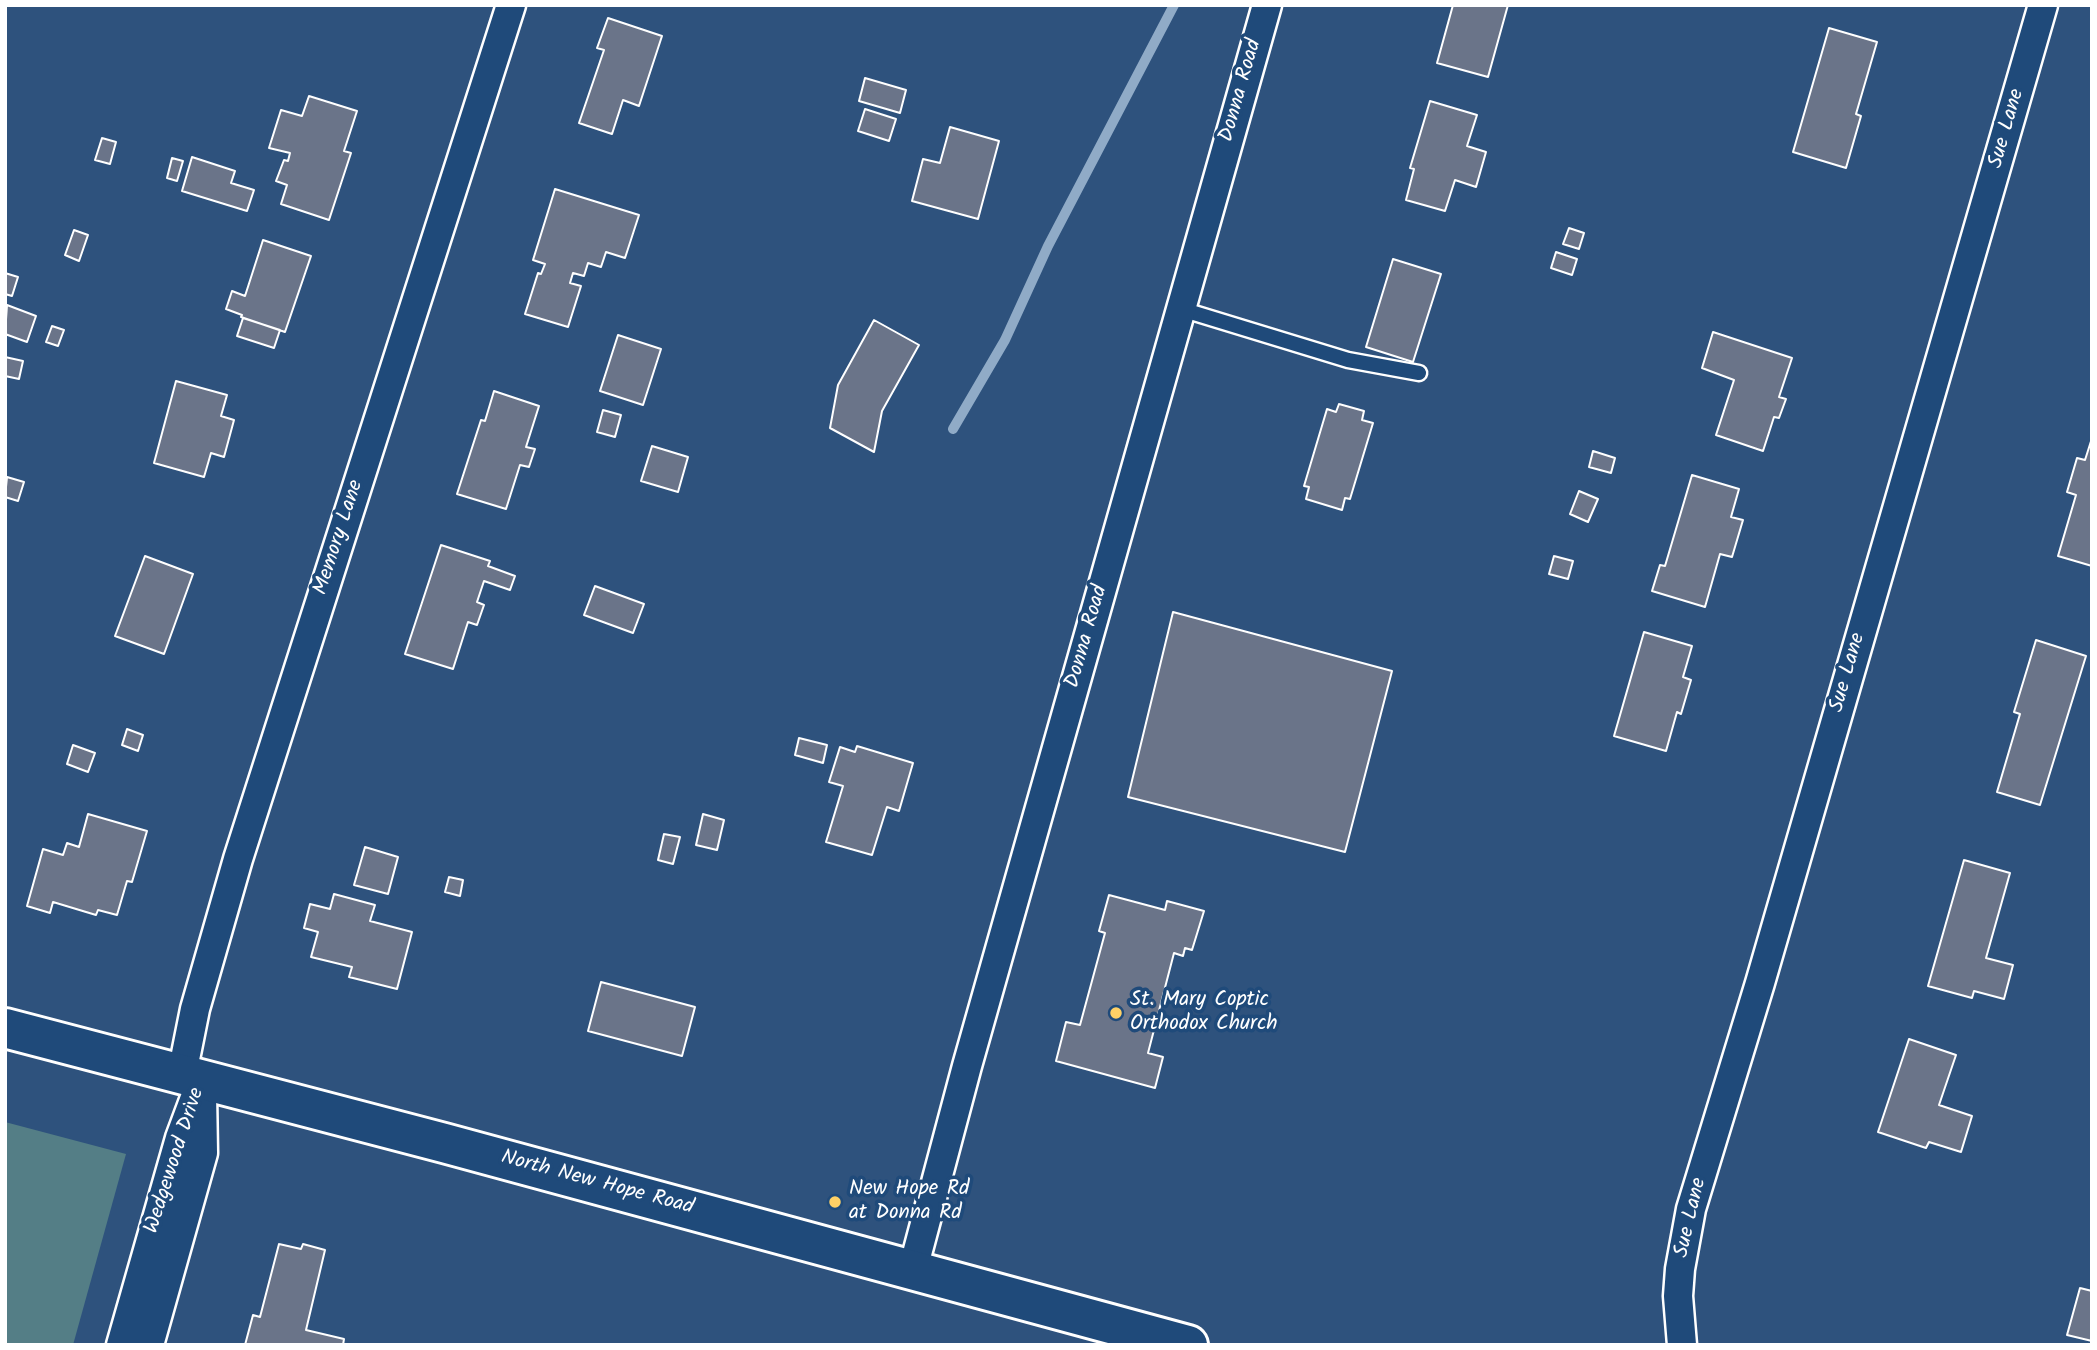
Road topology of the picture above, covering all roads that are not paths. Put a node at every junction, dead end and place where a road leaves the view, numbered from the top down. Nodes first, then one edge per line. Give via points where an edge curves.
1 (511, 5) edge
2 (1266, 5) edge
3 (2043, 5) edge
4 (1181, 309) junction
5 (1419, 373) dead end
6 (5, 1028) edge
7 (192, 1077) junction
8 (913, 1269) junction
9 (121, 1345) edge
10 (149, 1345) edge
11 (1188, 1345) edge
12 (1682, 1345) edge

1 - 7 street, Memory Lane via 238,859 195,1009
2 - 4 street, Donna Road
3 - 12 street, Sue Lane via 1691,1209 1678,1296
4 - 5 lane via 1348,360
4 - 8 street, Donna Road
6 - 7 main road, North New Hope Road
7 - 8 main road, North New Hope Road
7 - 9 street, Wedgewood Drive via 180,1138
7 - 10 street, Wedgewood Drive via 204,1146
8 - 11 main road, North New Hope Road

